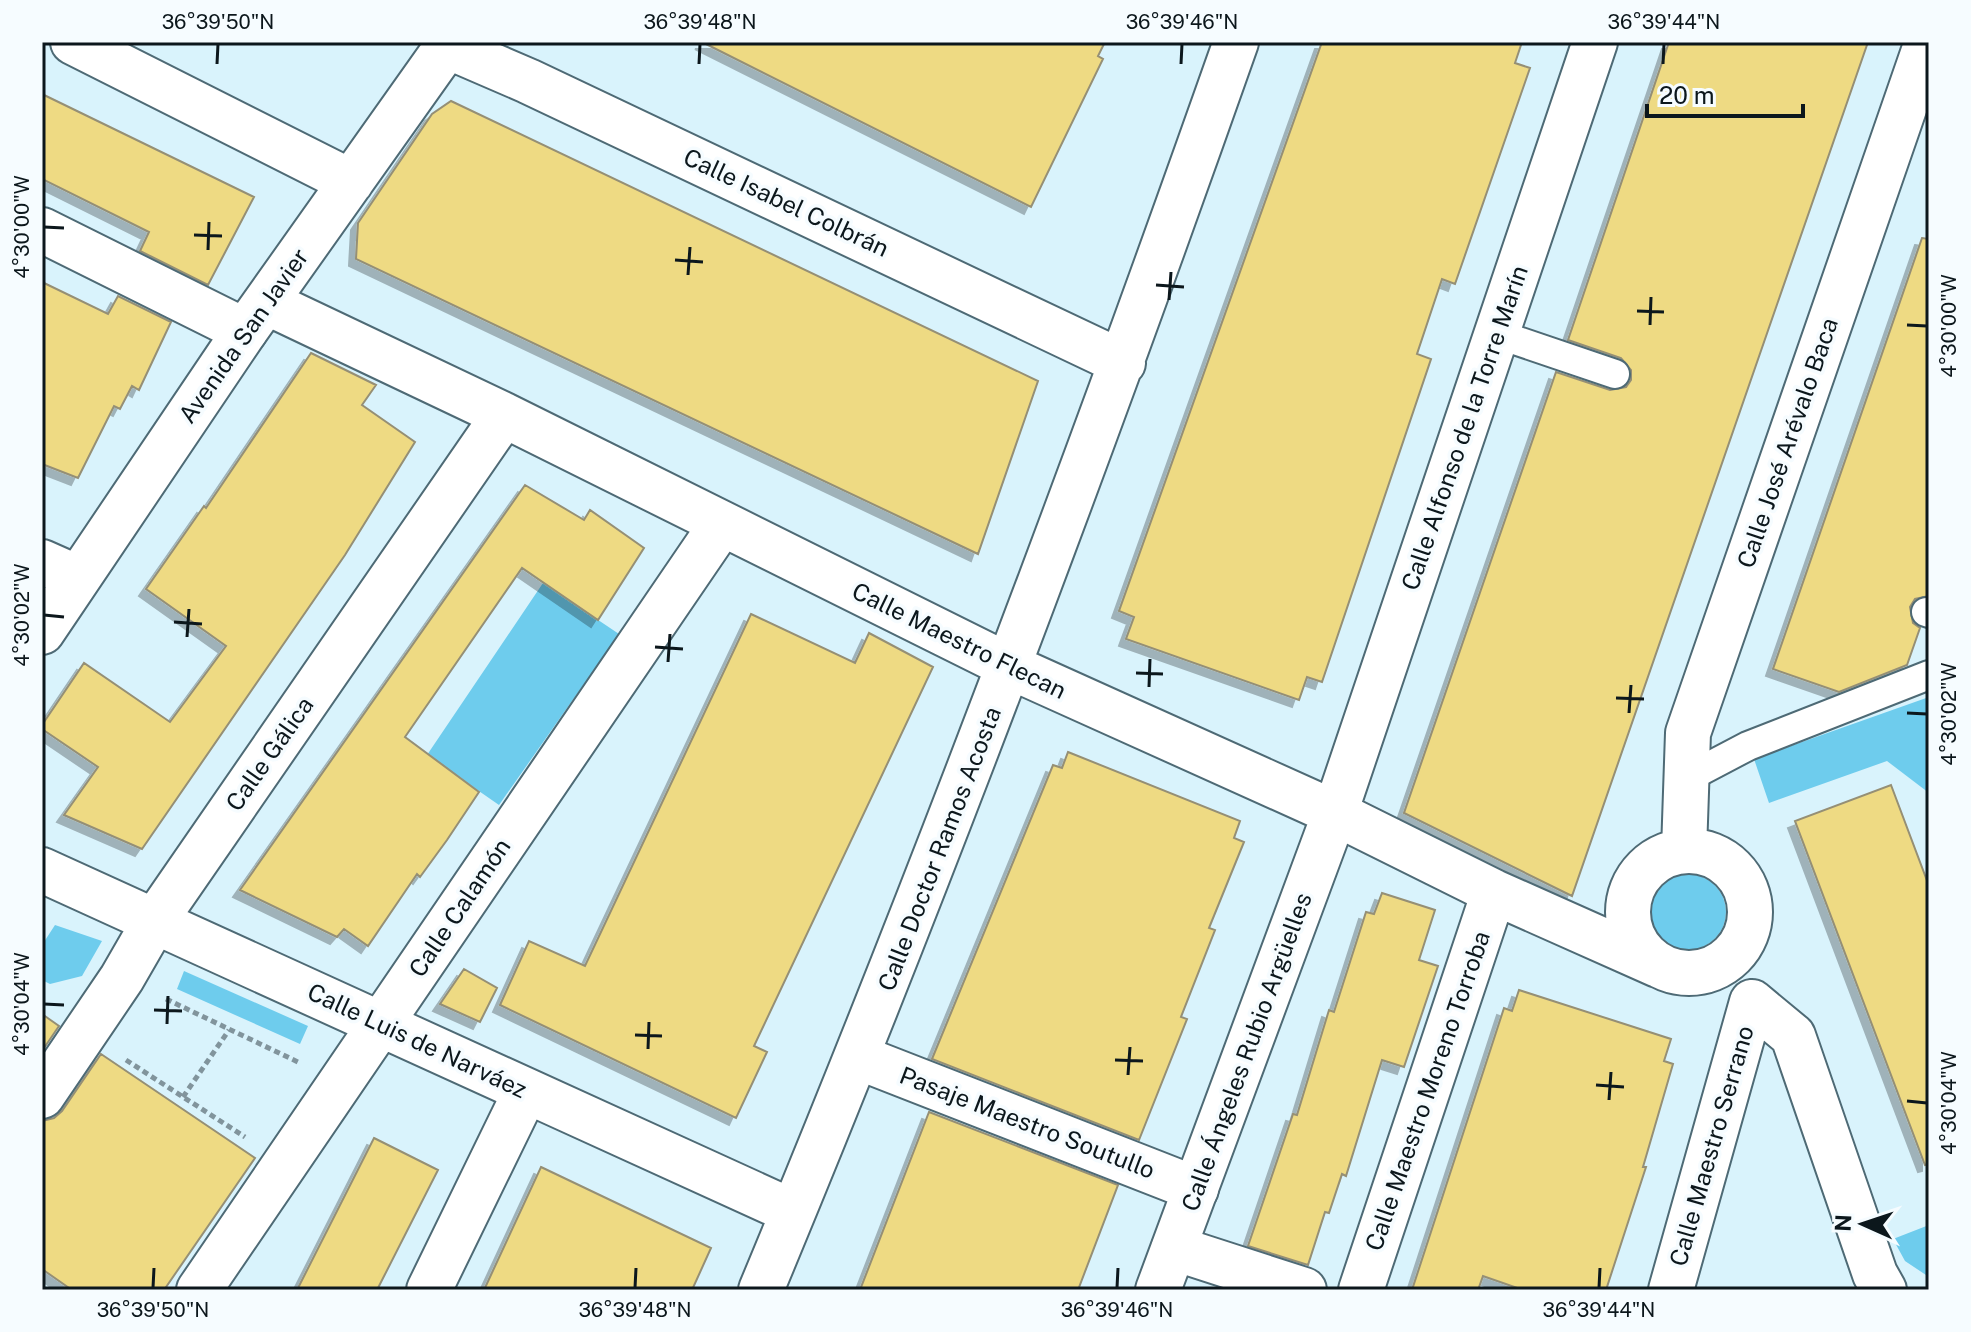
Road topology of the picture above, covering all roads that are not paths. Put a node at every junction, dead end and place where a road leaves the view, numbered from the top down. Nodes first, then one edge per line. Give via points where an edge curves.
1 (73, 42) edge
2 (1236, 42) edge
3 (1595, 42) edge
4 (1927, 42) edge
5 (448, 44) edge
6 (351, 182) junction
7 (42, 230) edge
8 (256, 317) junction
9 (1497, 334) junction
10 (1123, 363) junction
11 (1615, 374) dead end
12 (504, 415) junction
13 (721, 525) junction
14 (60, 570) edge
15 (42, 632) edge
16 (1011, 667) junction
17 (1929, 675) edge
18 (1687, 778) junction
19 (1335, 813) junction
20 (1684, 851) junction
21 (42, 870) edge
22 (1494, 892) junction
23 (156, 919) junction
24 (1734, 954) junction
25 (1658, 965) junction
26 (1752, 1002) junction
27 (380, 1025) junction
28 (858, 1057) junction
29 (526, 1091) junction
30 (42, 1096) edge
31 (1196, 1189) junction
32 (793, 1212) junction
33 (1174, 1248) junction
34 (199, 1290) edge
35 (429, 1290) edge
36 (761, 1290) edge
37 (1158, 1290) edge
38 (1304, 1290) edge
39 (1361, 1290) edge
40 (1671, 1290) edge
41 (1884, 1290) edge

1 - 6 street
2 - 10 street, Calle Doctor Ramos Acosta
3 - 9 street, Calle Alfonso de la Torre Marín
4 - 18 street, Calle José Arévalo Baca via 1688,733
5 - 6 street, Avenida San Javier
5 - 10 street, Calle Isabel Colbrán
6 - 8 street, Avenida San Javier
7 - 8 street, Calle Maestro Flecan
8 - 12 street, Calle Maestro Flecan
8 - 14 street, Avenida San Javier
9 - 11 lane
9 - 19 street, Calle Alfonso de la Torre Marín
10 - 16 street, Calle Doctor Ramos Acosta
12 - 13 street, Calle Maestro Flecan
12 - 23 street, Calle Gálica
13 - 16 street, Calle Maestro Flecan
13 - 27 street, Calle Calamón
14 - 15 street, Avenida San Javier
16 - 19 street, Calle Maestro Flecan
16 - 28 street, Calle Doctor Ramos Acosta
17 - 18 lane via 1748,746
18 - 20 street, Calle José Arévalo Baca
19 - 22 street, Calle Maestro Flecan
19 - 31 street, Calle Ángeles Rubio Argüelles
20 - 24 street via 1723,860 1749,894 1746,936
20 - 25 street via 1658,858 1641,873 1631,893 1628,916 1633,936
21 - 23 street, Calle Luis de Narváez
22 - 25 street, Calle Maestro Flecan
22 - 39 street, Calle Maestro Moreno Torroba
23 - 27 street, Calle Luis de Narváez
23 - 30 street, Calle Gálica
24 - 25 street via 1702,974 1677,973
24 - 26 street
26 - 40 street, Calle Maestro Serrano
26 - 41 street via 1793,1036
27 - 29 street, Calle Luis de Narváez
27 - 34 street, Calle Calamón
28 - 31 street, Pasaje Maestro Soutullo
28 - 32 street, Calle Doctor Ramos Acosta
29 - 32 street, Calle Luis de Narváez
29 - 35 street
31 - 33 street, Calle Ángeles Rubio Argüelles
32 - 36 street, Calle Doctor Ramos Acosta
33 - 37 street, Calle Ángeles Rubio Argüelles
33 - 38 street

